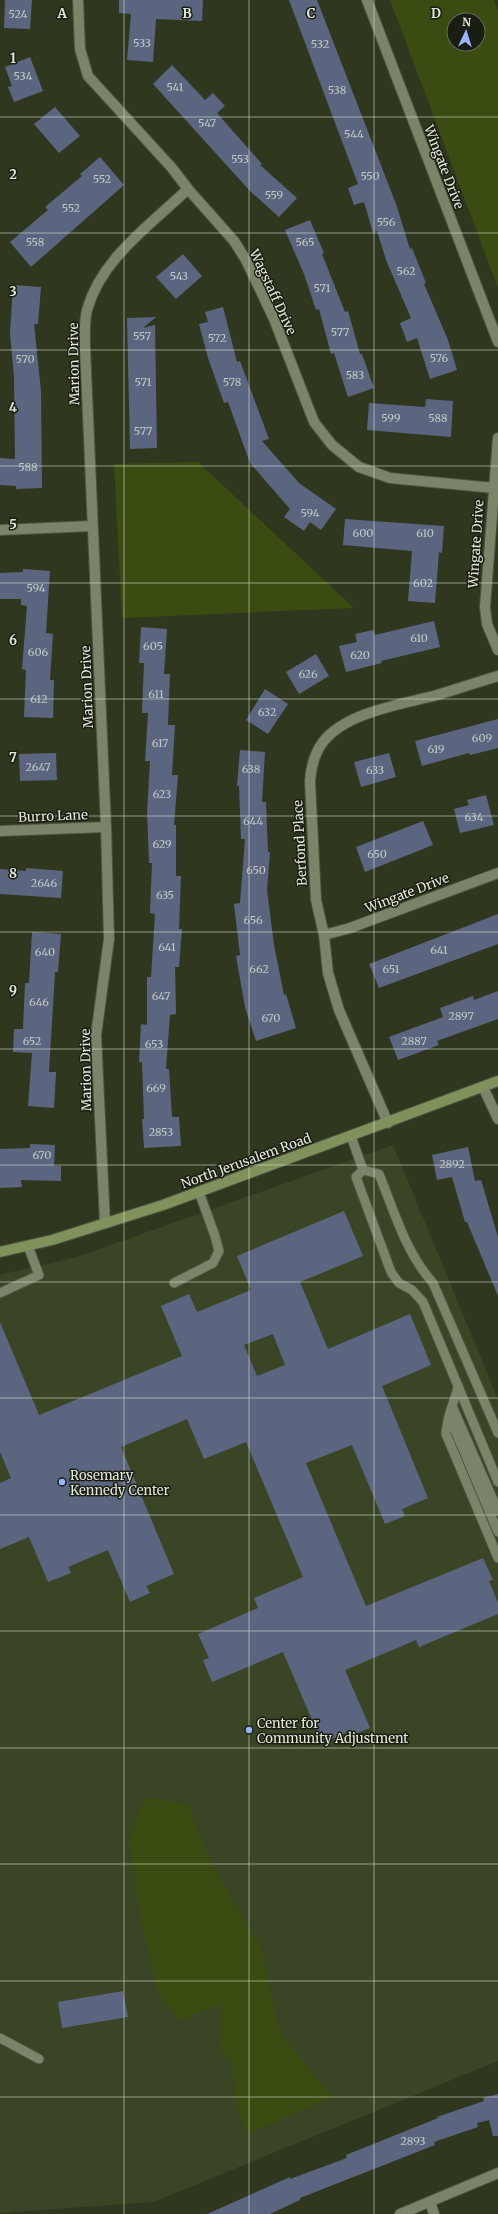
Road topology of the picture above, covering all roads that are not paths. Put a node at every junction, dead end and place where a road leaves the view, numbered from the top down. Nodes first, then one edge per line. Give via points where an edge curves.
1 (78, 0) edge
2 (367, 0) edge
3 (188, 189) junction
4 (498, 342) edge
5 (498, 438) edge
6 (494, 488) junction
7 (92, 526) junction
8 (0, 530) edge
9 (498, 650) edge
10 (498, 676) edge
11 (106, 827) junction
12 (0, 831) edge
13 (498, 873) edge
14 (324, 935) junction
15 (498, 1081) edge
16 (483, 1087) junction
17 (498, 1119) edge
18 (388, 1123) junction
19 (351, 1136) junction
20 (363, 1170) junction
21 (199, 1192) junction
22 (105, 1223) junction
23 (28, 1246) junction
24 (0, 1252) edge
25 (174, 1283) dead end
26 (0, 1293) edge
27 (458, 1387) junction
28 (453, 1408) junction
29 (449, 1416) junction
30 (498, 1433) edge
31 (498, 1482) edge
32 (498, 1511) edge
33 (498, 1532) edge
34 (498, 1558) edge
35 (0, 2038) edge
36 (39, 2059) dead end
37 (498, 2173) edge
38 (430, 2202) junction
39 (400, 2214) edge
40 (434, 2214) edge

1 - 3 street, Wagstaff Drive via 80,49 88,76
2 - 4 street, Wingate Drive
3 - 6 street, Wagstaff Drive via 234,241 246,260 274,319 314,422 332,445 359,467 390,478
3 - 7 street, Marion Drive via 112,262 97,283 86,311 85,347
5 - 6 street, Wingate Drive
6 - 9 street, Wingate Drive via 485,607 487,624
7 - 8 street
7 - 11 street, Marion Drive
10 - 14 street, Berfond Place via 368,714 340,726 324,740 316,752 310,781 316,900
11 - 12 street, Burro Lane
11 - 22 street, Marion Drive via 109,939 96,1035
13 - 14 street, Wingate Drive via 350,928
14 - 18 street, Berfond Place via 328,973 339,1010
15 - 16 main road, North Jerusalem Road
16 - 17 street
16 - 18 main road, North Jerusalem Road
18 - 19 main road, North Jerusalem Road
19 - 20 lane
19 - 21 main road, North Jerusalem Road
20 - 27 lane via 356,1177 391,1272 399,1283 412,1290 423,1302
20 - 30 lane via 379,1174 410,1250 420,1269 433,1283
21 - 22 main road, North Jerusalem Road
21 - 25 lane via 219,1251 214,1263
22 - 23 main road, North Jerusalem Road
23 - 24 main road, North Jerusalem Road
23 - 26 lane via 39,1275
27 - 28 lane
27 - 31 lane
28 - 29 lane
28 - 32 lane
29 - 33 lane
29 - 34 lane via 446,1434
35 - 36 lane
37 - 38 street
38 - 39 street
38 - 40 street

